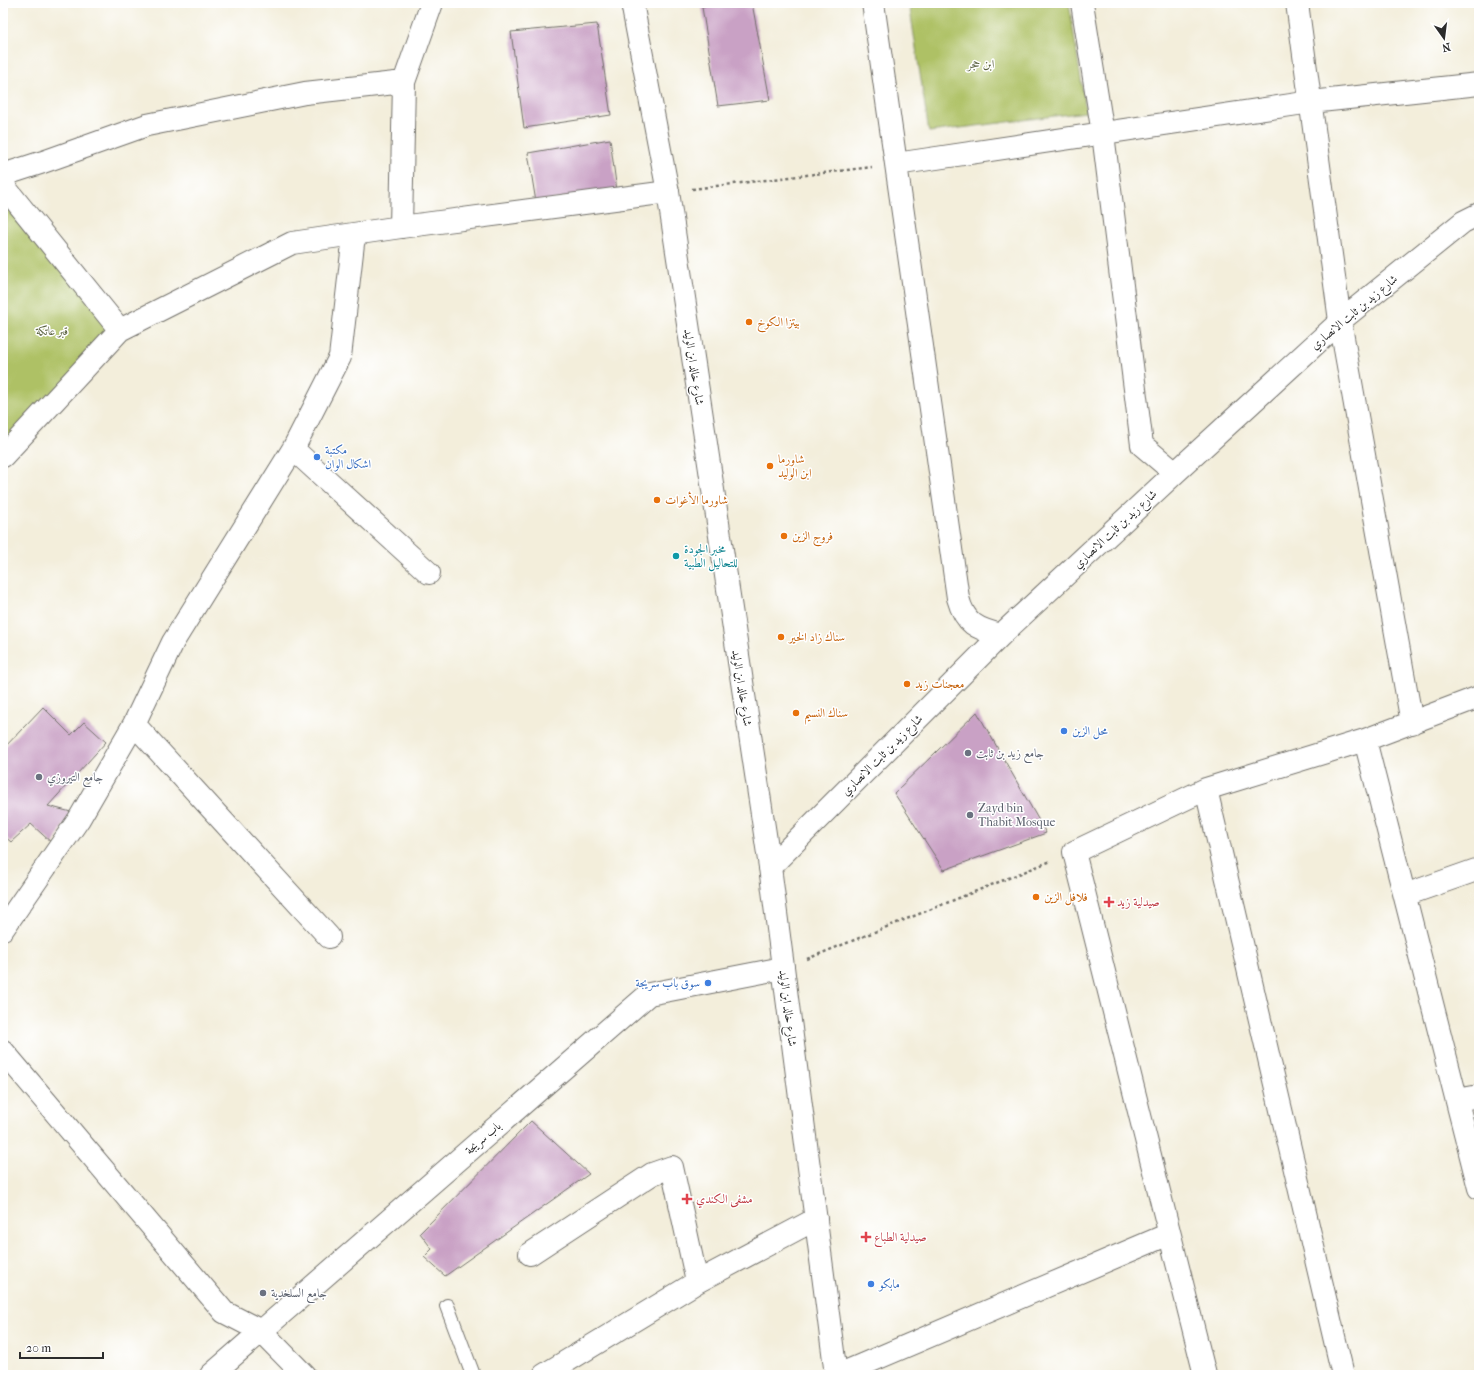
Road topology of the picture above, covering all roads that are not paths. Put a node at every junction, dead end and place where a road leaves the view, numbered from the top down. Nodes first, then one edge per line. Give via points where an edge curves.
1 (432, 3) edge
2 (632, 3) edge
3 (873, 3) edge
4 (1082, 3) edge
5 (1297, 3) edge
6 (404, 82) junction
7 (1479, 84) edge
8 (1311, 102) junction
9 (1104, 134) junction
10 (896, 164) junction
11 (3, 175) edge
12 (3, 185) edge
13 (668, 192) junction
14 (1479, 214) edge
15 (401, 227) junction
16 (354, 236) junction
17 (1340, 321) junction
18 (120, 330) junction
19 (293, 449) junction
20 (3, 456) edge
21 (1175, 473) junction
22 (429, 573) dead end
23 (1001, 635) junction
24 (1479, 697) edge
25 (1412, 723) junction
26 (134, 724) junction
27 (1365, 740) junction
28 (1206, 789) junction
29 (770, 867) junction
30 (1479, 869) edge
31 (1405, 895) junction
32 (3, 929) edge
33 (330, 936) dead end
34 (783, 968) junction
35 (3, 1051) edge
36 (1479, 1096) edge
37 (1457, 1100) junction
38 (1479, 1188) edge
39 (816, 1219) junction
40 (1169, 1234) junction
41 (530, 1254) dead end
42 (697, 1282) junction
43 (447, 1306) dead end
44 (261, 1331) junction
45 (211, 1375) edge
46 (304, 1375) edge
47 (473, 1375) edge
48 (544, 1375) edge
49 (837, 1375) edge
50 (1205, 1375) edge
51 (1343, 1375) edge

1 - 6 street
2 - 13 street, شارع خالد ابن الوليد
3 - 10 street
4 - 9 street
5 - 8 street
6 - 11 street via 305,93 147,125
6 - 15 street
7 - 8 street
8 - 9 street
8 - 17 street
9 - 10 street
9 - 21 street via 1142,445
10 - 23 street via 958,598 971,623 982,631
12 - 18 street
13 - 15 street
13 - 29 street, شارع خالد ابن الوليد
14 - 17 street, شارع زيد بن ثابت الانصاري via 1464,222
15 - 16 street
16 - 18 street via 292,243
16 - 19 street via 340,357
17 - 21 street, شارع زيد بن ثابت الانصاري
17 - 25 street
18 - 20 street
19 - 22 street
19 - 26 street via 173,642
21 - 23 street, شارع زيد بن ثابت الانصاري
23 - 29 street, شارع زيد بن ثابت الانصاري
24 - 25 street
25 - 27 street
26 - 32 street via 79,819
26 - 33 street
27 - 28 street
27 - 31 street
28 - 40 street via 1074,852
28 - 51 street
29 - 34 street, شارع خالد ابن الوليد
30 - 31 street
31 - 37 street
34 - 39 street, شارع خالد ابن الوليد
34 - 44 street, باب سريجة via 649,994
35 - 44 street via 224,1312
36 - 37 street
37 - 38 street
39 - 42 street
39 - 49 street, شارع خالد ابن الوليد
40 - 49 street
40 - 50 street
41 - 42 street via 652,1174 672,1167
42 - 48 street
43 - 47 lane
44 - 45 street, باب سريجة
44 - 46 street

